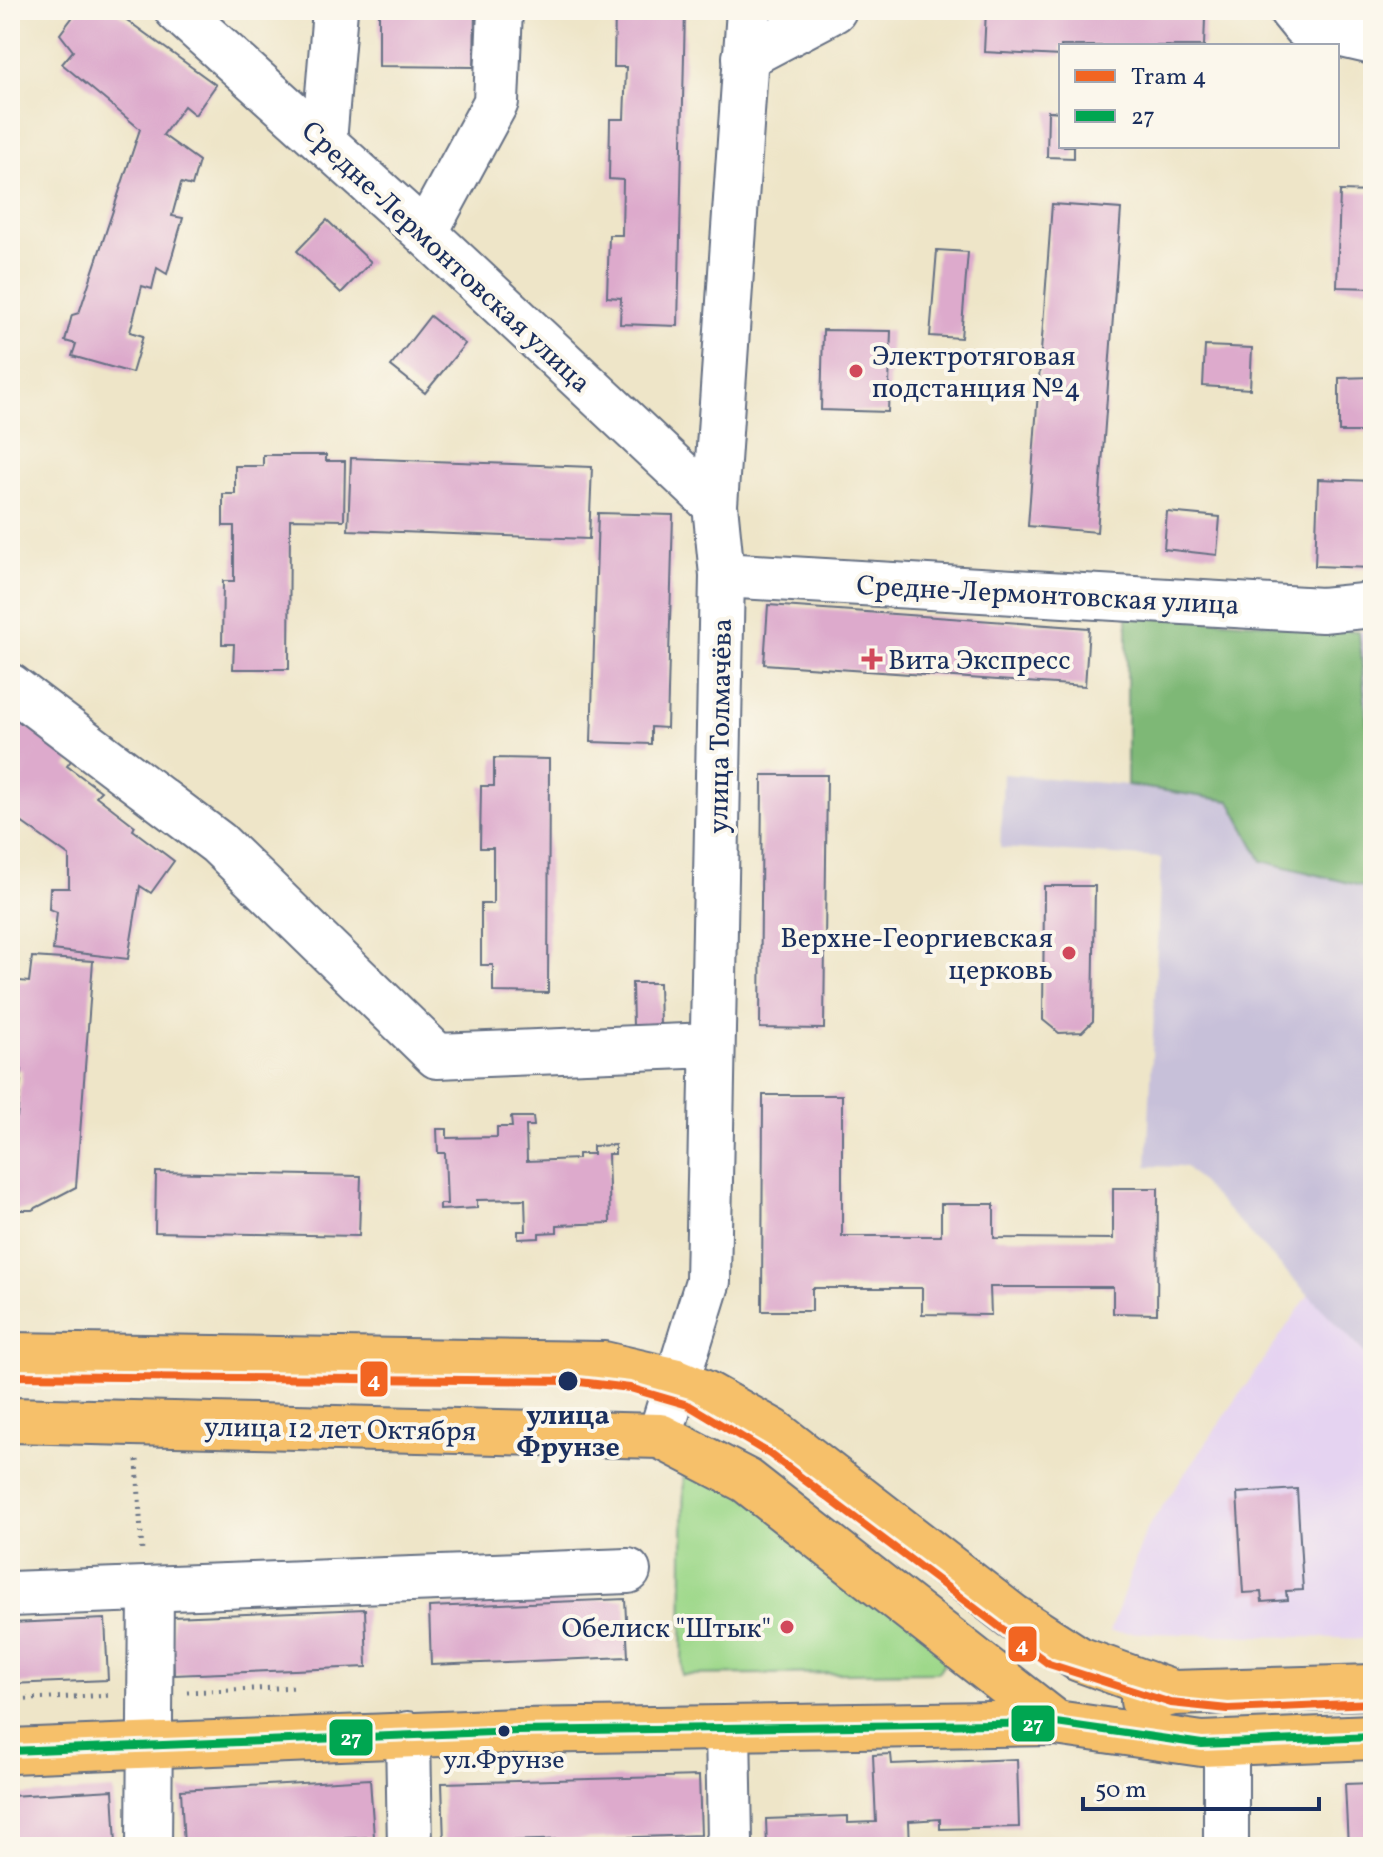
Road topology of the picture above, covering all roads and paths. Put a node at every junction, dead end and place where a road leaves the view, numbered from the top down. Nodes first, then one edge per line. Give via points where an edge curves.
1 (177, 10) edge
2 (335, 10) edge
3 (500, 10) edge
4 (749, 10) edge
5 (834, 10) edge
6 (1291, 10) edge
7 (1373, 42) edge
8 (745, 57) junction
9 (324, 142) junction
10 (425, 233) junction
11 (715, 505) junction
12 (722, 575) junction
13 (1373, 605) edge
14 (10, 686) edge
15 (711, 1045) junction
16 (10, 1355) edge
17 (677, 1381) junction
18 (10, 1420) edge
19 (660, 1436) junction
20 (137, 1457) dead end
21 (628, 1571) dead end
22 (148, 1589) junction
23 (10, 1594) edge
24 (1373, 1687) edge
25 (1173, 1693) junction
26 (1056, 1723) junction
27 (728, 1728) junction
28 (408, 1734) junction
29 (1373, 1737) edge
30 (1226, 1743) junction
31 (150, 1745) junction
32 (10, 1751) edge
33 (149, 1847) edge
34 (410, 1847) edge
35 (726, 1847) edge
36 (1226, 1847) edge

1 - 9 street, Средне-Лермонтовская улица
2 - 9 street
3 - 10 street via 496,102
4 - 8 street, улица Толмачёва
5 - 8 street
6 - 7 street via 1304,26
8 - 11 street, улица Толмачёва
9 - 10 street, Средне-Лермонтовская улица
10 - 11 street, Средне-Лермонтовская улица
11 - 12 street, улица Толмачёва
12 - 13 street, Средне-Лермонтовская улица via 1322,610
12 - 15 street, улица Толмачёва
14 - 15 street via 218,843 437,1056
15 - 17 street, улица Толмачёва via 708,1281
16 - 17 main road via 604,1364
17 - 19 street, улица Толмачёва
17 - 25 main road via 773,1431 1012,1616 1079,1659
18 - 19 main road, улица 12 лет Октября
19 - 26 main road, улица 12 лет Октября via 747,1481
20 - 22 path
21 - 22 street
22 - 23 street
22 - 31 street
24 - 25 main road
25 - 26 main road
26 - 27 main road
26 - 30 main road
27 - 28 main road
27 - 35 street
28 - 31 main road
28 - 34 street
29 - 30 main road
30 - 36 street
31 - 32 main road
31 - 33 street

